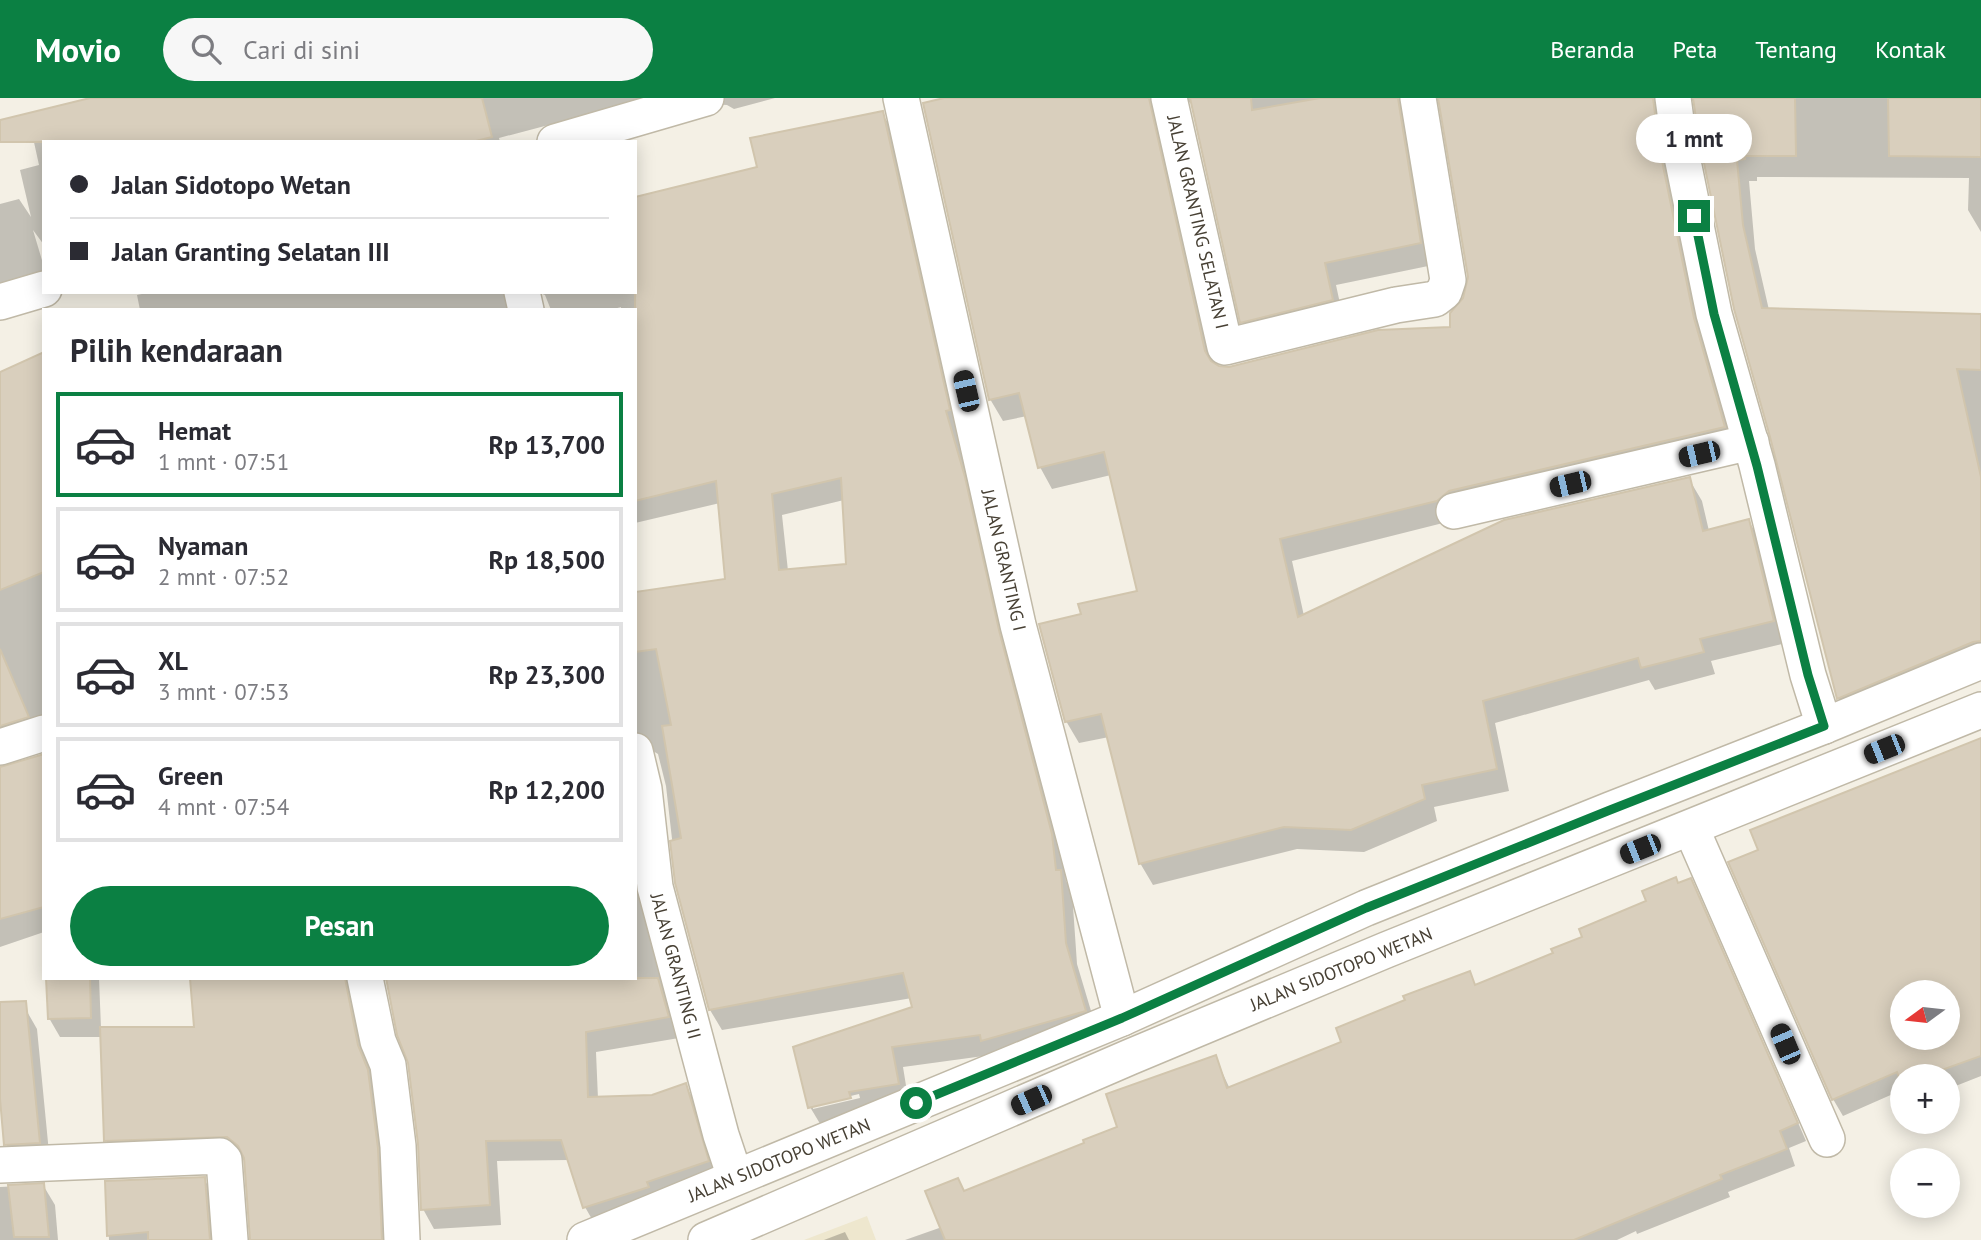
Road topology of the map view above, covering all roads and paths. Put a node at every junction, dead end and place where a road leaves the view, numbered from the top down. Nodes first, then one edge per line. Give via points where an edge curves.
1 (706, 98) edge
2 (901, 98) edge
3 (1170, 98) edge
4 (1418, 98) edge
5 (1673, 98) edge
6 (562, 140) edge
7 (42, 290) edge
8 (0, 302) edge
9 (1751, 442) junction
10 (1454, 511) dead end
11 (1981, 661) edge
12 (1981, 710) edge
13 (1824, 726) junction
14 (42, 734) edge
15 (0, 747) edge
16 (637, 759) edge
17 (1691, 828) junction
18 (1366, 908) junction
19 (1386, 950) junction
20 (365, 980) edge
21 (1122, 1018) junction
22 (1827, 1139) dead end
23 (0, 1165) edge
24 (735, 1177) junction
25 (230, 1240) edge
26 (402, 1240) edge
27 (585, 1240) edge
28 (706, 1240) edge

1 - 6 street
2 - 21 street, JALAN GRANTING I via 1018,625
3 - 4 street, JALAN GRANTING SELATAN I via 1225,347 1435,299 1444,292 1448,280
5 - 9 street via 1714,314
7 - 8 street
9 - 10 street
9 - 13 street
11 - 13 street, JALAN SIDOTOPO WETAN
12 - 17 street, JALAN SIDOTOPO WETAN
13 - 18 street, JALAN SIDOTOPO WETAN
14 - 15 street
16 - 24 street, JALAN GRANTING II via 654,887
17 - 19 street, JALAN SIDOTOPO WETAN
17 - 22 street
18 - 19 street
18 - 21 street, JALAN SIDOTOPO WETAN
19 - 28 street, JALAN SIDOTOPO WETAN
20 - 26 street via 378,1041 388,1065 398,1146
21 - 24 street, JALAN SIDOTOPO WETAN
23 - 25 street via 220,1156
24 - 27 street, JALAN SIDOTOPO WETAN

